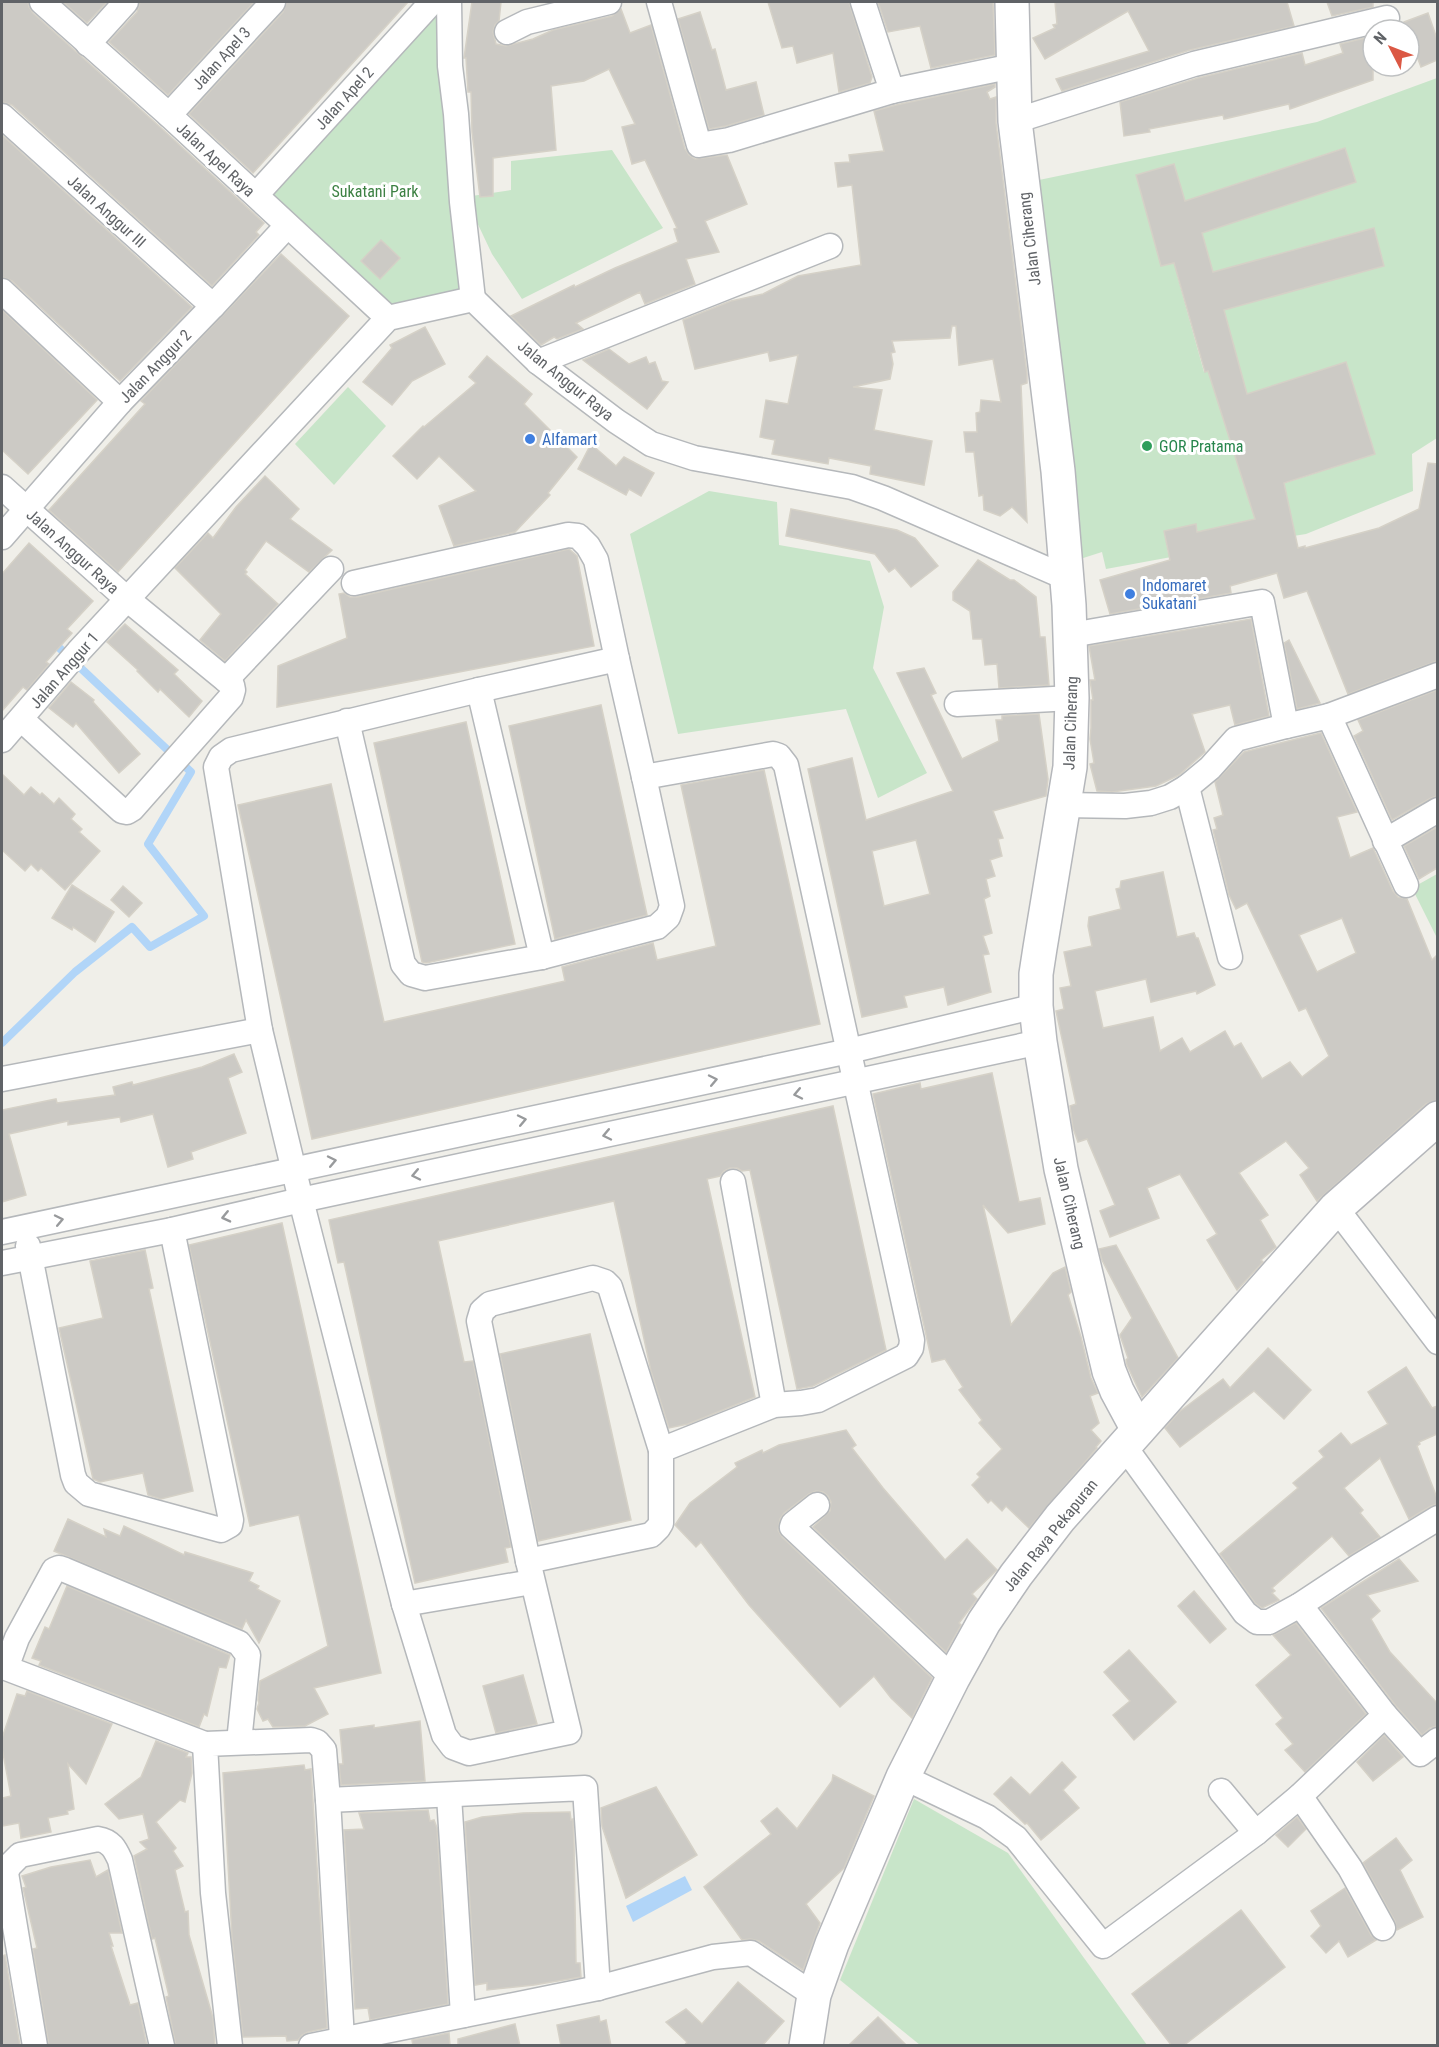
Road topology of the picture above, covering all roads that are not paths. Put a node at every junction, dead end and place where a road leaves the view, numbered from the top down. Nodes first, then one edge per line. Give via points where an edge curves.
1 (42, 2) edge
2 (126, 2) edge
3 (273, 2) edge
4 (432, 2) edge
5 (449, 2) edge
6 (609, 2) edge
7 (659, 2) edge
8 (863, 2) edge
9 (1012, 2) edge
10 (1361, 24) edge
11 (507, 32) dead end
12 (88, 44) junction
13 (1013, 66) junction
14 (892, 91) junction
15 (169, 115) junction
16 (2, 116) edge
17 (1015, 121) junction
18 (256, 195) junction
19 (287, 226) junction
20 (830, 246) dead end
21 (2, 291) edge
22 (473, 299) junction
23 (213, 306) junction
24 (388, 318) junction
25 (538, 362) junction
26 (120, 402) junction
27 (2, 487) edge
28 (26, 510) junction
29 (2, 537) edge
30 (331, 569) dead end
31 (1067, 578) junction
32 (354, 583) dead end
33 (127, 599) junction
34 (1071, 635) junction
35 (617, 659) junction
36 (1437, 675) edge
37 (226, 680) junction
38 (480, 690) junction
39 (1072, 698) junction
40 (957, 704) dead end
41 (1329, 716) junction
42 (21, 720) junction
43 (347, 721) junction
44 (1286, 726) junction
45 (2, 740) edge
46 (644, 777) junction
47 (1187, 786) junction
48 (1064, 805) junction
49 (1437, 810) edge
50 (1385, 841) junction
51 (1406, 885) dead end
52 (542, 957) junction
53 (1230, 957) dead end
54 (1035, 1006) junction
55 (260, 1030) junction
56 (1040, 1042) junction
57 (849, 1051) junction
58 (2, 1079) edge
59 (855, 1082) junction
60 (1437, 1118) edge
61 (294, 1169) junction
62 (733, 1182) dead end
63 (301, 1200) junction
64 (1336, 1208) junction
65 (13, 1230) edge
66 (172, 1230) junction
67 (31, 1259) junction
68 (2, 1263) edge
69 (1437, 1342) edge
70 (774, 1405) junction
71 (1131, 1438) junction
72 (661, 1450) junction
73 (817, 1505) dead end
74 (1437, 1518) edge
75 (530, 1572) junction
76 (404, 1604) junction
77 (1300, 1605) junction
78 (7, 1660) edge
79 (952, 1678) junction
80 (1385, 1715) junction
81 (1437, 1740) edge
82 (239, 1742) junction
83 (205, 1744) junction
84 (903, 1776) junction
85 (1221, 1791) dead end
86 (449, 1796) junction
87 (1300, 1796) junction
88 (328, 1800) junction
89 (1256, 1833) junction
90 (1383, 1928) dead end
91 (598, 1988) junction
92 (814, 1995) junction
93 (463, 2015) junction
94 (342, 2039) junction
95 (35, 2046) edge
96 (162, 2046) edge
97 (230, 2046) edge
98 (311, 2046) edge
99 (806, 2046) edge

1 - 12 street, Jalan Apel Raya
2 - 12 street
3 - 15 street, Jalan Apel 3
4 - 18 street, Jalan Apel 2
5 - 22 street via 450,66
6 - 11 street via 527,22
7 - 14 street via 699,145 729,140
8 - 14 street
9 - 13 street, Jalan Ciherang
10 - 17 street via 1194,64
12 - 15 street, Jalan Apel Raya
13 - 14 street
13 - 17 street, Jalan Ciherang
15 - 18 street, Jalan Apel Raya
16 - 23 street, Jalan Anggur III
17 - 31 street, Jalan Ciherang via 1058,471
18 - 19 street, Jalan Apel Raya
19 - 23 street, Jalan Anggur 2
19 - 24 street, Jalan Apel Raya
20 - 25 street
21 - 26 street
22 - 24 street
22 - 25 street, Jalan Anggur Raya
23 - 26 street, Jalan Anggur 2
24 - 33 street, Jalan Anggur Raya
25 - 31 street, Jalan Anggur Raya via 651,444 694,458 852,488 884,498
26 - 28 street, Jalan Anggur 2
27 - 28 street, Jalan Anggur Raya
28 - 29 street, Jalan Anggur 2
28 - 33 street, Jalan Anggur Raya
30 - 37 street
31 - 34 street, Jalan Ciherang
32 - 35 street via 568,535 578,536 596,560
33 - 37 street
33 - 42 street, Jalan Anggur 1
34 - 39 street, Jalan Ciherang
34 - 44 street via 1262,602
35 - 38 street
35 - 46 street
36 - 41 street
37 - 42 street via 232,685 231,697 127,812
38 - 43 street
38 - 52 street
39 - 40 street
39 - 48 street, Jalan Ciherang via 1072,739
41 - 44 street
41 - 50 street
42 - 45 street, Jalan Anggur 1
43 - 52 street via 403,964 411,974 425,978
43 - 55 street via 231,750 216,767
44 - 47 street via 1236,739
46 - 52 street via 672,906 668,917 657,927
46 - 57 street via 763,755 773,754 784,761
47 - 48 street via 1151,803
47 - 53 street
48 - 54 street, Jalan Ciherang via 1040,948
49 - 50 street
50 - 51 street
54 - 56 street, Jalan Ciherang
54 - 57 street
55 - 58 street
55 - 61 street
56 - 59 street
56 - 71 street, Jalan Ciherang via 1061,1169 1109,1371
57 - 59 street
61 -> 57 street
59 -> 63 street
59 - 70 street via 911,1348 906,1356 818,1400
60 - 64 street, Jalan Raya Pekapuran
61 - 63 street
65 -> 61 street
62 - 70 street
63 -> 66 street
63 - 76 street
64 - 69 street
64 - 71 street, Jalan Raya Pekapuran
65 - 67 street
66 - 67 street
66 - 67 street via 231,1520 221,1530 89,1494 76,1484
67 - 68 street
70 - 72 street
71 - 77 street via 1245,1613 1257,1622 1269,1622
71 - 79 street, Jalan Raya Pekapuran via 1016,1575
72 - 75 street via 660,1523 655,1532
72 - 75 street via 610,1287 605,1282 593,1278 490,1304 482,1311 478,1321
73 - 79 street via 792,1527
74 - 77 street
75 - 76 street
75 - 76 street via 569,1732 469,1753 453,1747 444,1735
77 - 80 street
78 - 82 street via 51,1572 59,1568 239,1643 248,1655
78 - 83 street
79 - 84 street, Jalan Raya Pekapuran
80 - 81 street via 1420,1754
80 - 87 street
82 - 83 street
82 - 88 street via 316,1742 324,1750
83 - 97 street via 213,1893
84 - 89 street via 987,1817 1016,1838 1103,1946
84 - 92 street, Jalan Raya Pekapuran via 831,1944
85 - 89 street
86 - 88 street
86 - 91 street via 585,1788
86 - 93 street
87 - 89 street
87 - 90 street via 1350,1868
88 - 94 street
91 - 92 street via 713,1957 751,1953
91 - 93 street
92 - 99 street, Jalan Raya Pekapuran
93 - 94 street
94 - 98 street
95 - 96 street via 6,1873 20,1855 98,1839 106,1840 120,1860

